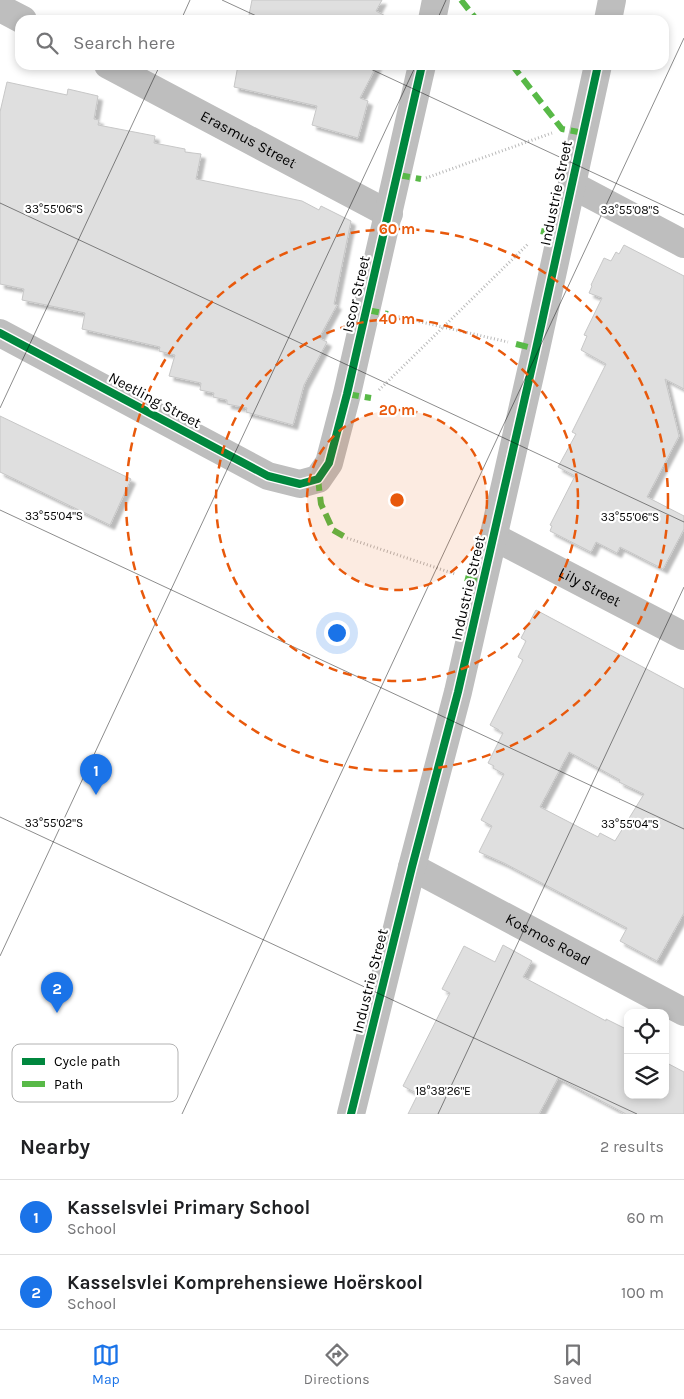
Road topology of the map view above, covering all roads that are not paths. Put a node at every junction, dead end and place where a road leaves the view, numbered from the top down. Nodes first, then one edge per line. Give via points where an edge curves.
1 (436, 0) edge
2 (612, 0) edge
3 (0, 8) edge
4 (433, 15) edge
5 (609, 15) edge
6 (15, 16) edge
7 (117, 70) edge
8 (421, 70) edge
9 (597, 70) edge
10 (572, 185) junction
11 (389, 214) junction
12 (684, 244) edge
13 (0, 333) edge
14 (300, 484) joint
15 (494, 537) junction
16 (684, 636) edge
17 (412, 867) junction
18 (684, 1012) edge
19 (351, 1114) edge

1 - 4 street
2 - 5 street
3 - 6 street
7 - 11 street, Erasmus Street
8 - 11 street, Iscor Street
9 - 10 street, Industrie Street
10 - 12 street
10 - 15 street, Industrie Street
11 - 14 street, Iscor Street via 329,463 318,479
13 - 14 street, Neetling Street via 268,476
15 - 16 street, Lily Street
15 - 17 street, Industrie Street
17 - 18 street, Kosmos Road
17 - 19 street, Industrie Street

